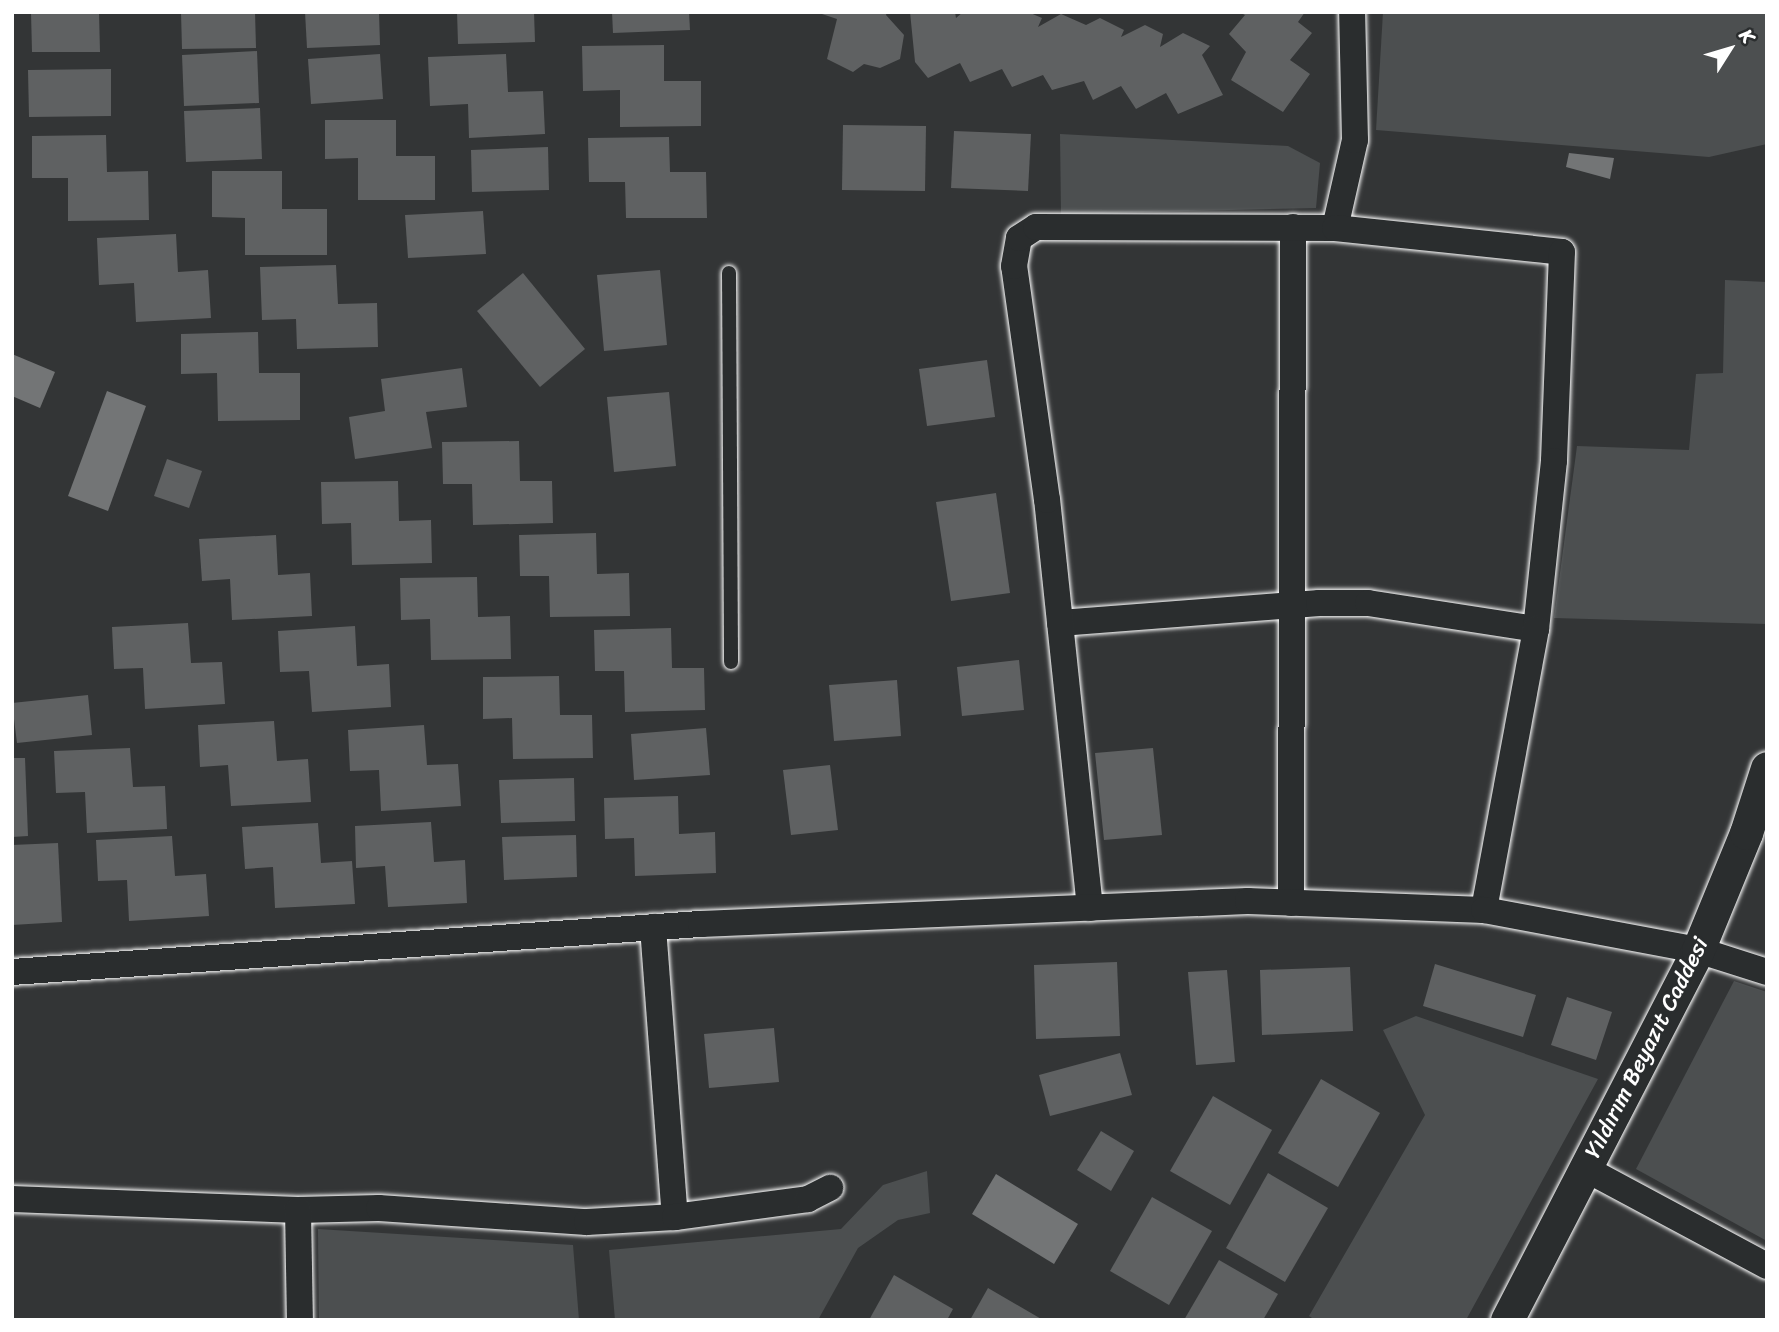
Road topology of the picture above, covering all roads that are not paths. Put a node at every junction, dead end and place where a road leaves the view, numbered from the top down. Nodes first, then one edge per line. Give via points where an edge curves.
1 (1352, 12) edge
2 (1293, 227) junction
3 (1335, 228) junction
4 (729, 273) dead end
5 (1292, 605) junction
6 (1060, 623) junction
7 (1536, 629) junction
8 (731, 662) dead end
9 (1767, 768) edge
10 (1291, 903) junction
11 (1090, 908) junction
12 (1484, 910) junction
13 (653, 927) junction
14 (1699, 950) junction
15 (12, 972) edge
16 (1767, 972) edge
17 (1586, 1169) junction
18 (830, 1188) dead end
19 (12, 1199) edge
20 (298, 1210) junction
21 (675, 1217) junction
22 (1767, 1266) edge
23 (300, 1320) edge
24 (1507, 1320) edge

1 - 3 street via 1355,140
2 - 3 street
2 - 5 street
2 - 6 street via 1035,227 1019,238 1014,266
3 - 7 street via 1562,252 1554,461
4 - 8 lane
5 - 6 street
5 - 7 street via 1368,603
5 - 10 street
6 - 11 street
7 - 12 street
9 - 14 street, Yıldırım Beyazıt Caddesi
10 - 11 street
10 - 12 street
11 - 13 street
12 - 14 street
13 - 15 street
13 - 21 street
14 - 16 street
14 - 17 street, Yıldırım Beyazıt Caddesi
17 - 22 street
17 - 24 street, Yıldırım Beyazıt Caddesi
18 - 21 street via 808,1199
19 - 20 street
20 - 21 street via 379,1208 587,1222
20 - 23 street

